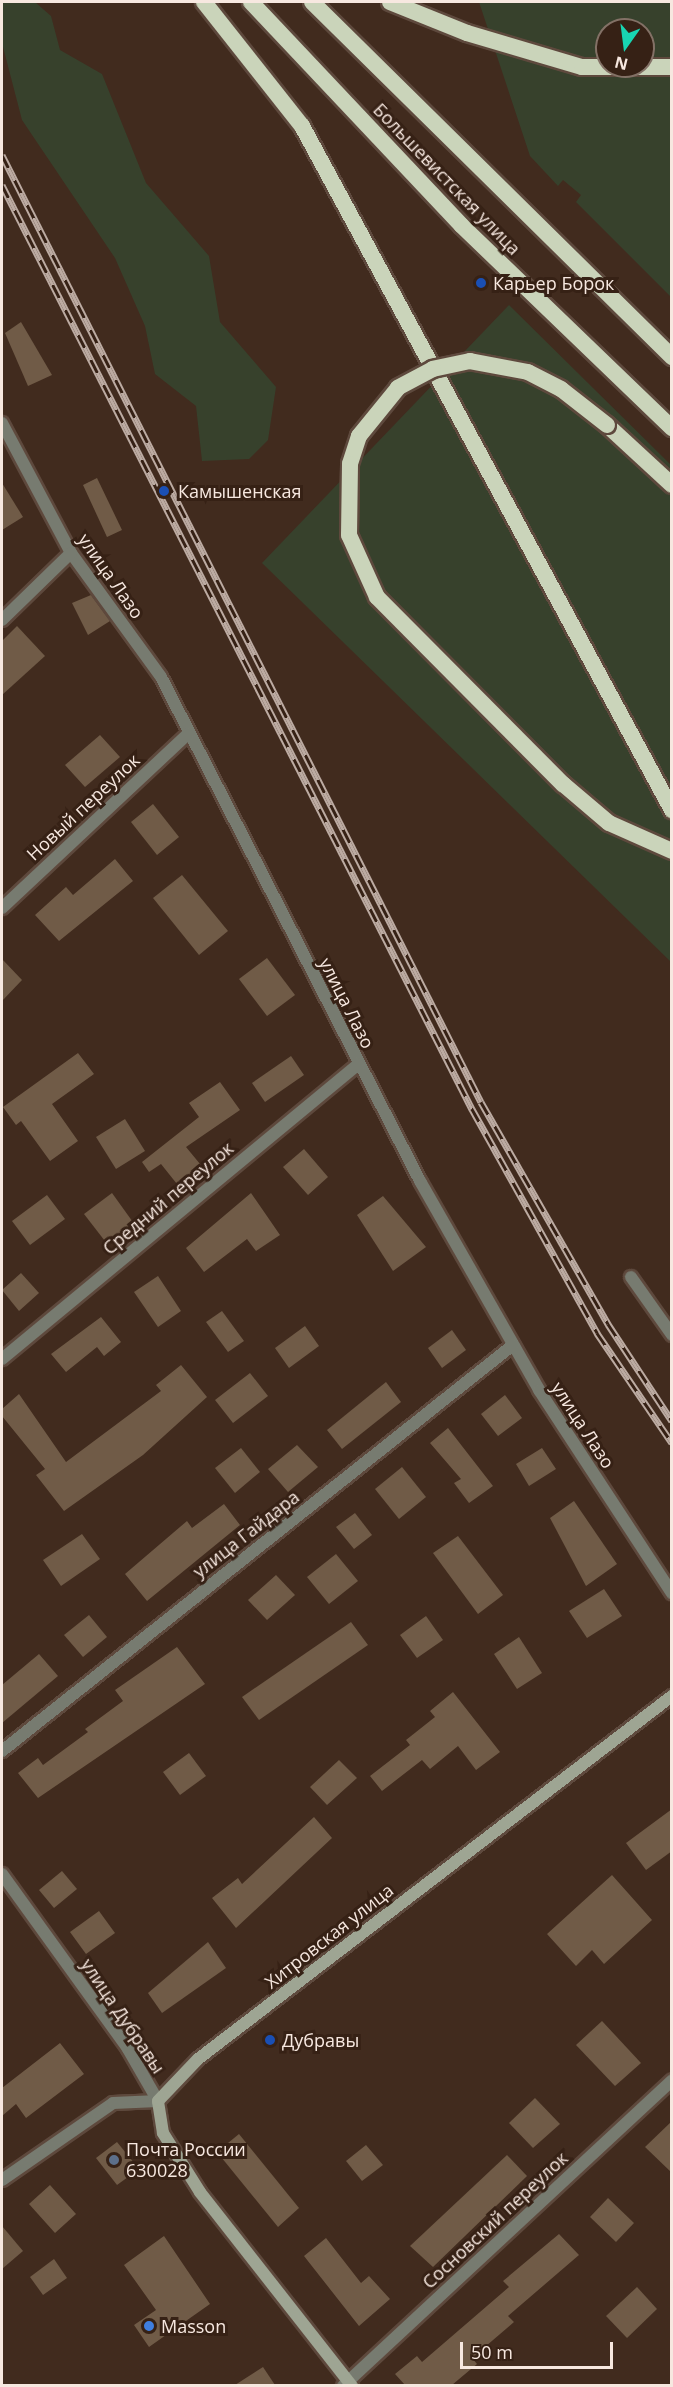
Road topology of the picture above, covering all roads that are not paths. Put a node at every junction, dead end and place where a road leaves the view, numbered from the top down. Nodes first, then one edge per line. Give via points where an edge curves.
1 (204, 2) edge
2 (251, 2) edge
3 (312, 2) edge
4 (390, 2) edge
5 (672, 67) edge
6 (672, 357) edge
7 (2, 423) edge
8 (672, 428) edge
9 (672, 485) edge
10 (71, 553) junction
11 (2, 620) edge
12 (189, 733) junction
13 (672, 810) edge
14 (672, 851) edge
15 (2, 908) edge
16 (358, 1065) junction
17 (631, 1277) dead end
18 (672, 1335) edge
19 (513, 1346) junction
20 (2, 1359) edge
21 (672, 1593) edge
22 (672, 1696) edge
23 (2, 1751) edge
24 (2, 1874) edge
25 (672, 2079) edge
26 (158, 2101) junction
27 (2, 2180) edge
28 (348, 2384) edge

1 - 13 highway via 302,126
2 - 8 highway, Большевистская улица via 461,225
3 - 6 highway, Большевистская улица
4 - 5 highway via 467,33 582,67
7 - 10 street, улица Лазо
9 - 14 highway, bridge via 561,389 528,372 470,361 433,369 398,388 359,436 351,464 349,535 377,597 563,784 609,823
10 - 11 street
10 - 12 street, улица Лазо via 161,677
12 - 15 street, Новый переулок
12 - 16 street, улица Лазо
16 - 19 street, улица Лазо
16 - 20 street, Средний переулок
17 - 18 street
19 - 21 street, улица Лазо
19 - 23 street, улица Гайдара
22 - 26 main road, Хитровская улица via 198,2059
24 - 26 street, улица Дубравы via 128,2049
25 - 28 street, Сосновский переулок
26 - 27 street via 113,2103
26 - 28 main road, улица Дубравы via 163,2133 200,2192

